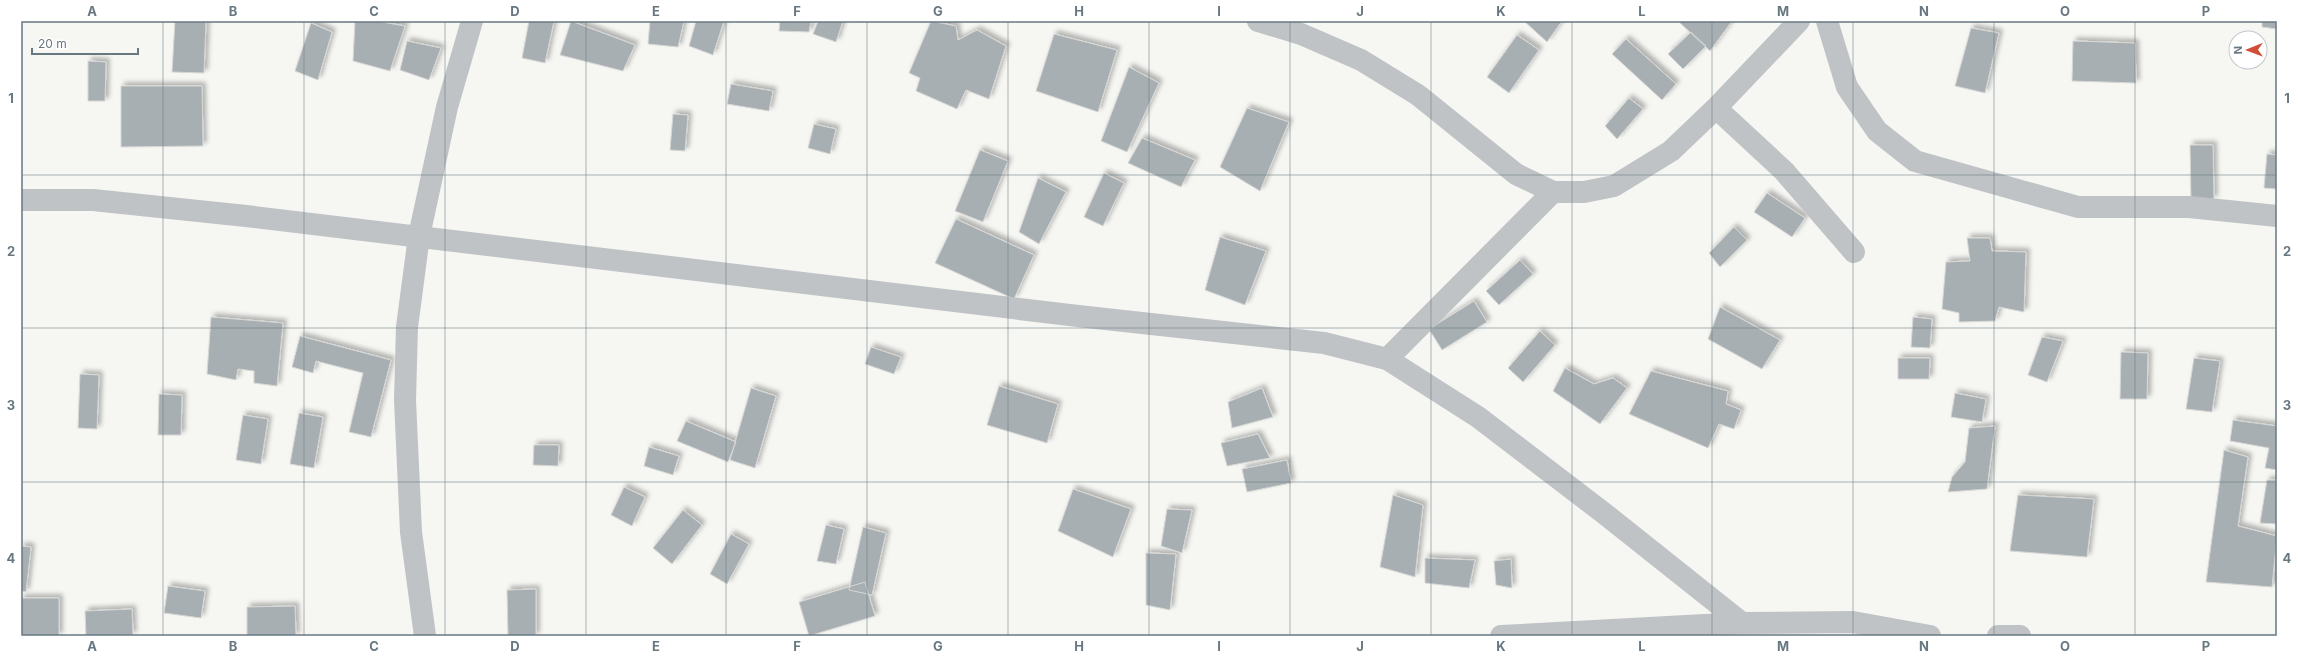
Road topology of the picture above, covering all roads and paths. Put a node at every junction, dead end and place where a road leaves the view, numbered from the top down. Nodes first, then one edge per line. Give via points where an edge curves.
1 (472, 21) edge
2 (1258, 21) edge
3 (1799, 21) edge
4 (1827, 21) edge
5 (1716, 108) junction
6 (1553, 192) junction
7 (21, 200) edge
8 (2277, 216) edge
9 (419, 236) junction
10 (1854, 252) dead end
11 (1387, 359) junction
12 (1742, 622) junction
13 (1615, 632) edge
14 (425, 636) edge
15 (1501, 636) edge
16 (1930, 636) edge
17 (1998, 636) edge
18 (2020, 636) edge

1 - 9 street via 447,107
2 - 6 street via 1301,34 1361,60 1418,95 1516,174
3 - 5 street
4 - 8 street via 1847,87 1877,130 1915,160 2078,207 2189,207
5 - 6 street via 1671,151 1614,186 1584,192
5 - 10 street via 1784,171
6 - 11 street
7 - 9 street via 93,200
9 - 11 street via 1094,318 1324,343
9 - 14 street via 407,327 406,400 411,532
11 - 12 street via 1478,417
12 - 13 street
12 - 16 street via 1853,622
13 - 15 street
17 - 18 street

